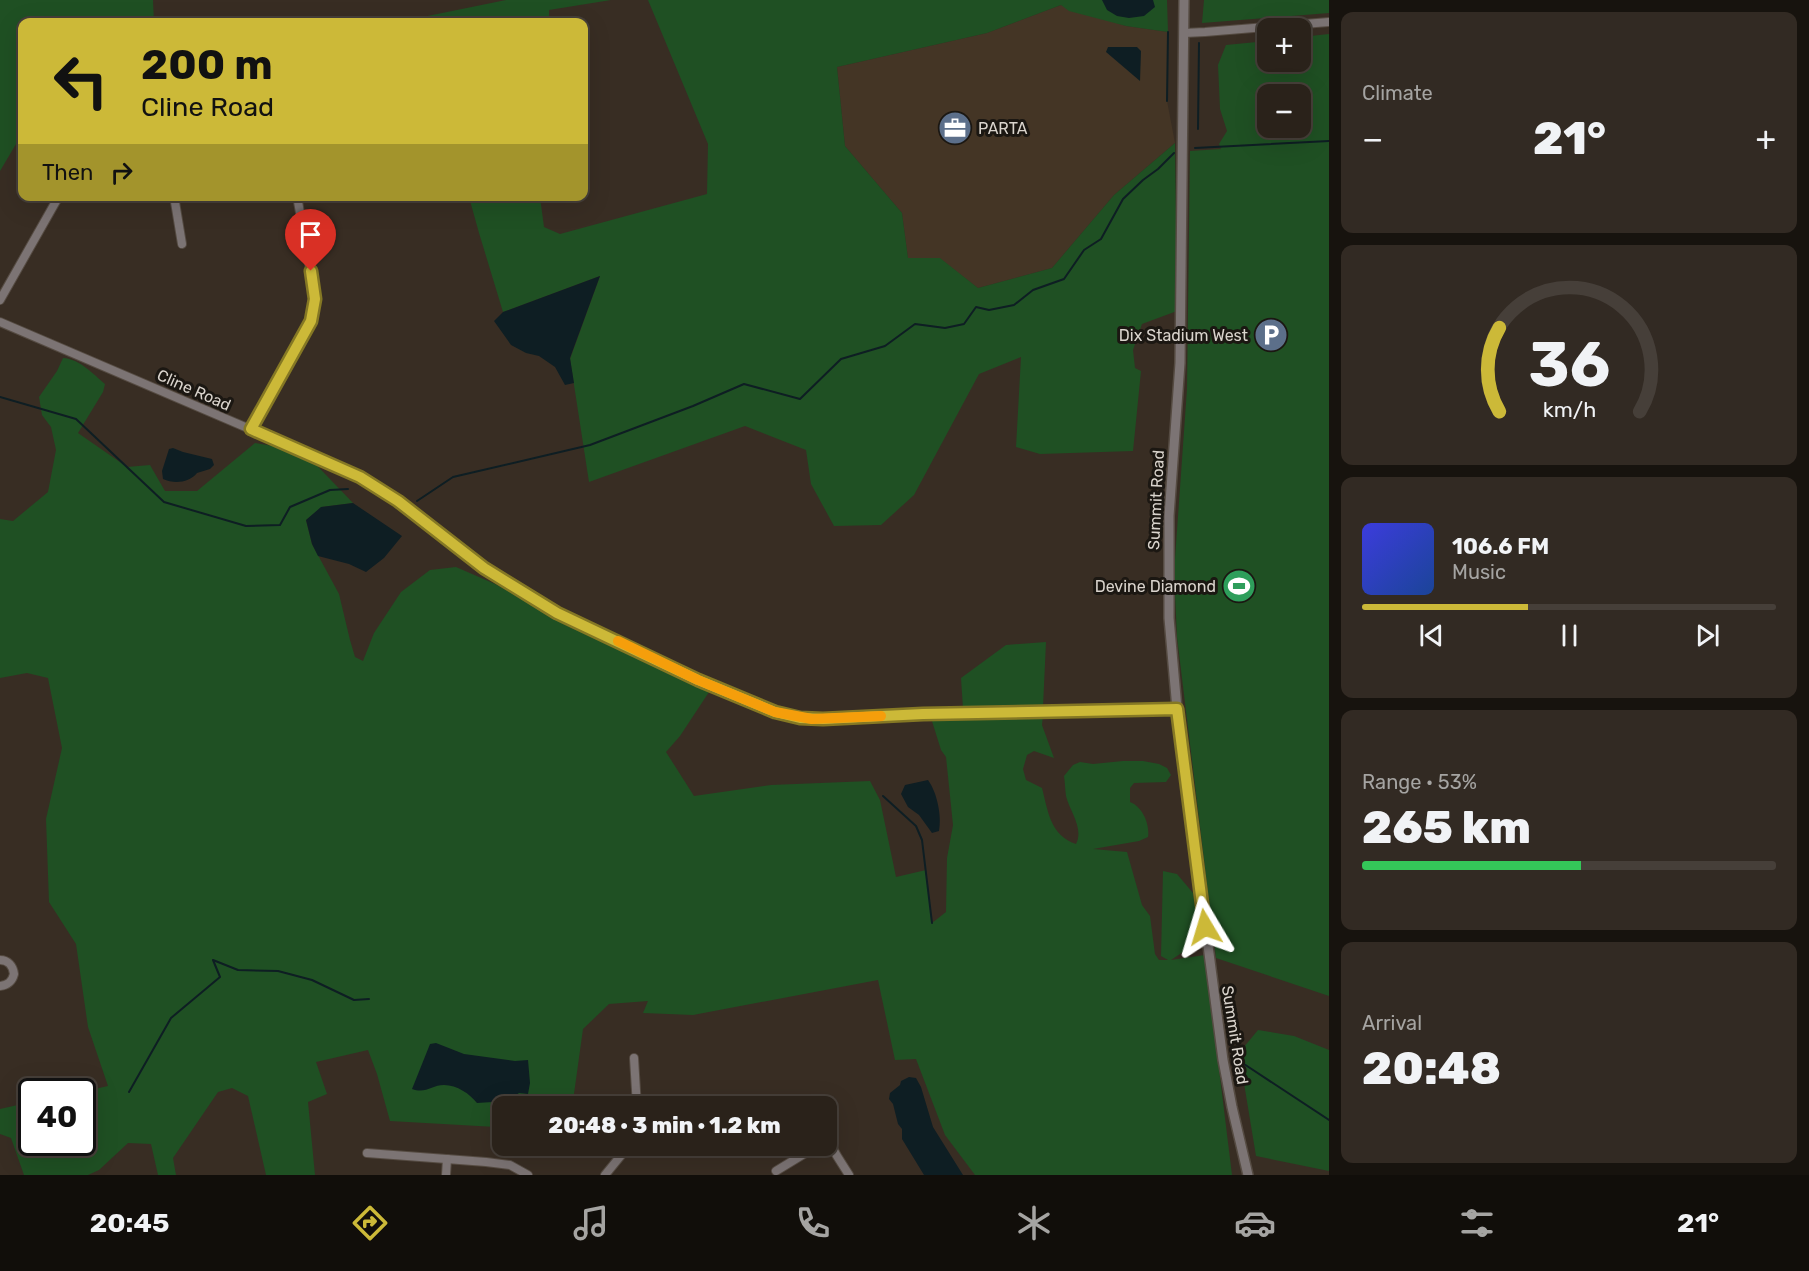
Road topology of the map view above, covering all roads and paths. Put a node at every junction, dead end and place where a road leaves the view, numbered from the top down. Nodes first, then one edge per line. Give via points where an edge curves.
1 (1184, 0) edge
2 (1329, 22) edge
3 (1184, 33) junction
4 (56, 201) edge
5 (175, 201) edge
6 (298, 201) edge
7 (182, 244) dead end
8 (0, 300) edge
9 (0, 322) edge
10 (251, 429) junction
11 (1177, 709) junction
12 (0, 960) edge
13 (0, 986) edge
14 (634, 1059) dead end
15 (636, 1096) edge
16 (367, 1153) dead end
17 (837, 1155) edge
18 (621, 1156) edge
19 (801, 1156) edge
20 (447, 1159) junction
21 (776, 1171) dead end
22 (446, 1175) edge
23 (528, 1175) edge
24 (605, 1175) edge
25 (849, 1175) edge
26 (1248, 1175) edge

1 - 3 street, Summit Road
2 - 3 street
3 - 11 street, Summit Road via 1180,363 1167,542
4 - 8 street
5 - 7 street
6 - 10 street via 314,291 313,315
9 - 10 street, Cline Road
10 - 11 street, Cline Road via 360,477 398,501 484,568 557,613 775,712 823,719
11 - 26 street, Summit Road via 1223,1060
12 - 13 street via 10,964 14,974 10,982
14 - 15 street
16 - 20 street
17 - 25 street
18 - 24 street
19 - 21 street
20 - 22 street
20 - 23 street via 510,1165

